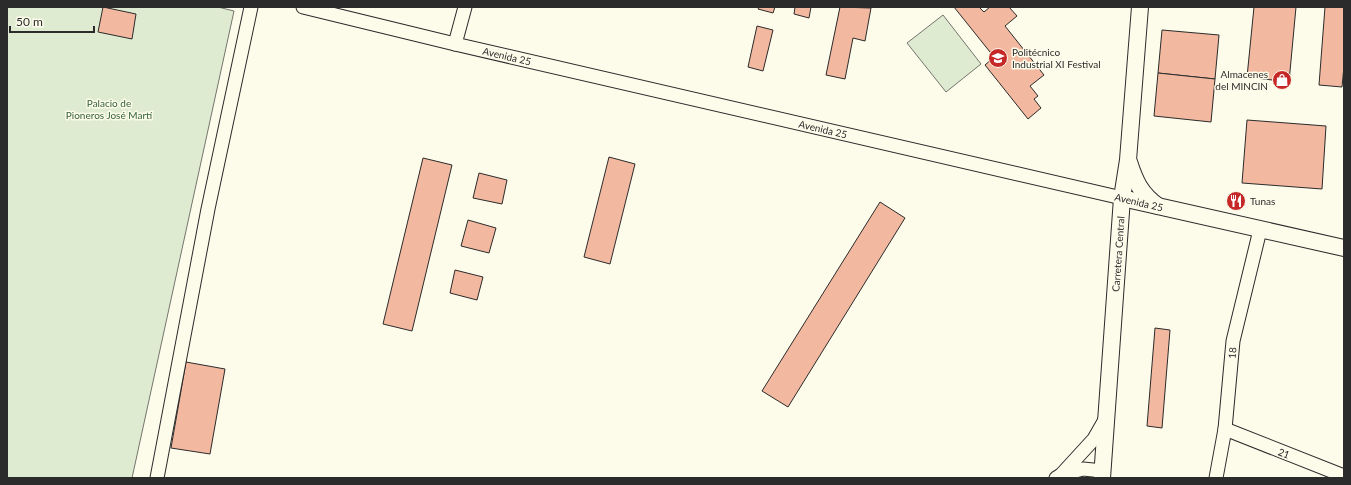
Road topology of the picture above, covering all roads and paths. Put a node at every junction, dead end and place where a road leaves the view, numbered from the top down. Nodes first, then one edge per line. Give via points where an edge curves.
1 (252, 7) edge
2 (303, 7) edge
3 (464, 7) edge
4 (1140, 7) edge
5 (455, 44) junction
6 (1128, 160) junction
7 (1122, 198) junction
8 (1159, 207) junction
9 (1260, 230) junction
10 (1344, 248) edge
11 (1107, 417) junction
12 (1225, 429) junction
13 (1103, 475) edge
14 (1344, 476) edge
15 (1058, 477) edge
16 (157, 478) edge
17 (1216, 478) edge

1 - 16 street via 208,209
2 - 5 street, Avenida 25
3 - 5 street
4 - 6 main road, Carretera Central
5 - 7 street, Avenida 25
6 - 7 main road, Carretera Central
6 - 8 main road via 1134,180 1149,200
7 - 8 main road, Avenida 25
7 - 11 main road, Carretera Central
8 - 9 main road, Avenida 25
9 - 10 main road, Avenida 25
9 - 12 street, 18 via 1233,341
11 - 13 main road, Carretera Central
11 - 15 street via 1094,439
12 - 14 street, 21
12 - 17 street, 18
13 - 15 street via 1083,469

